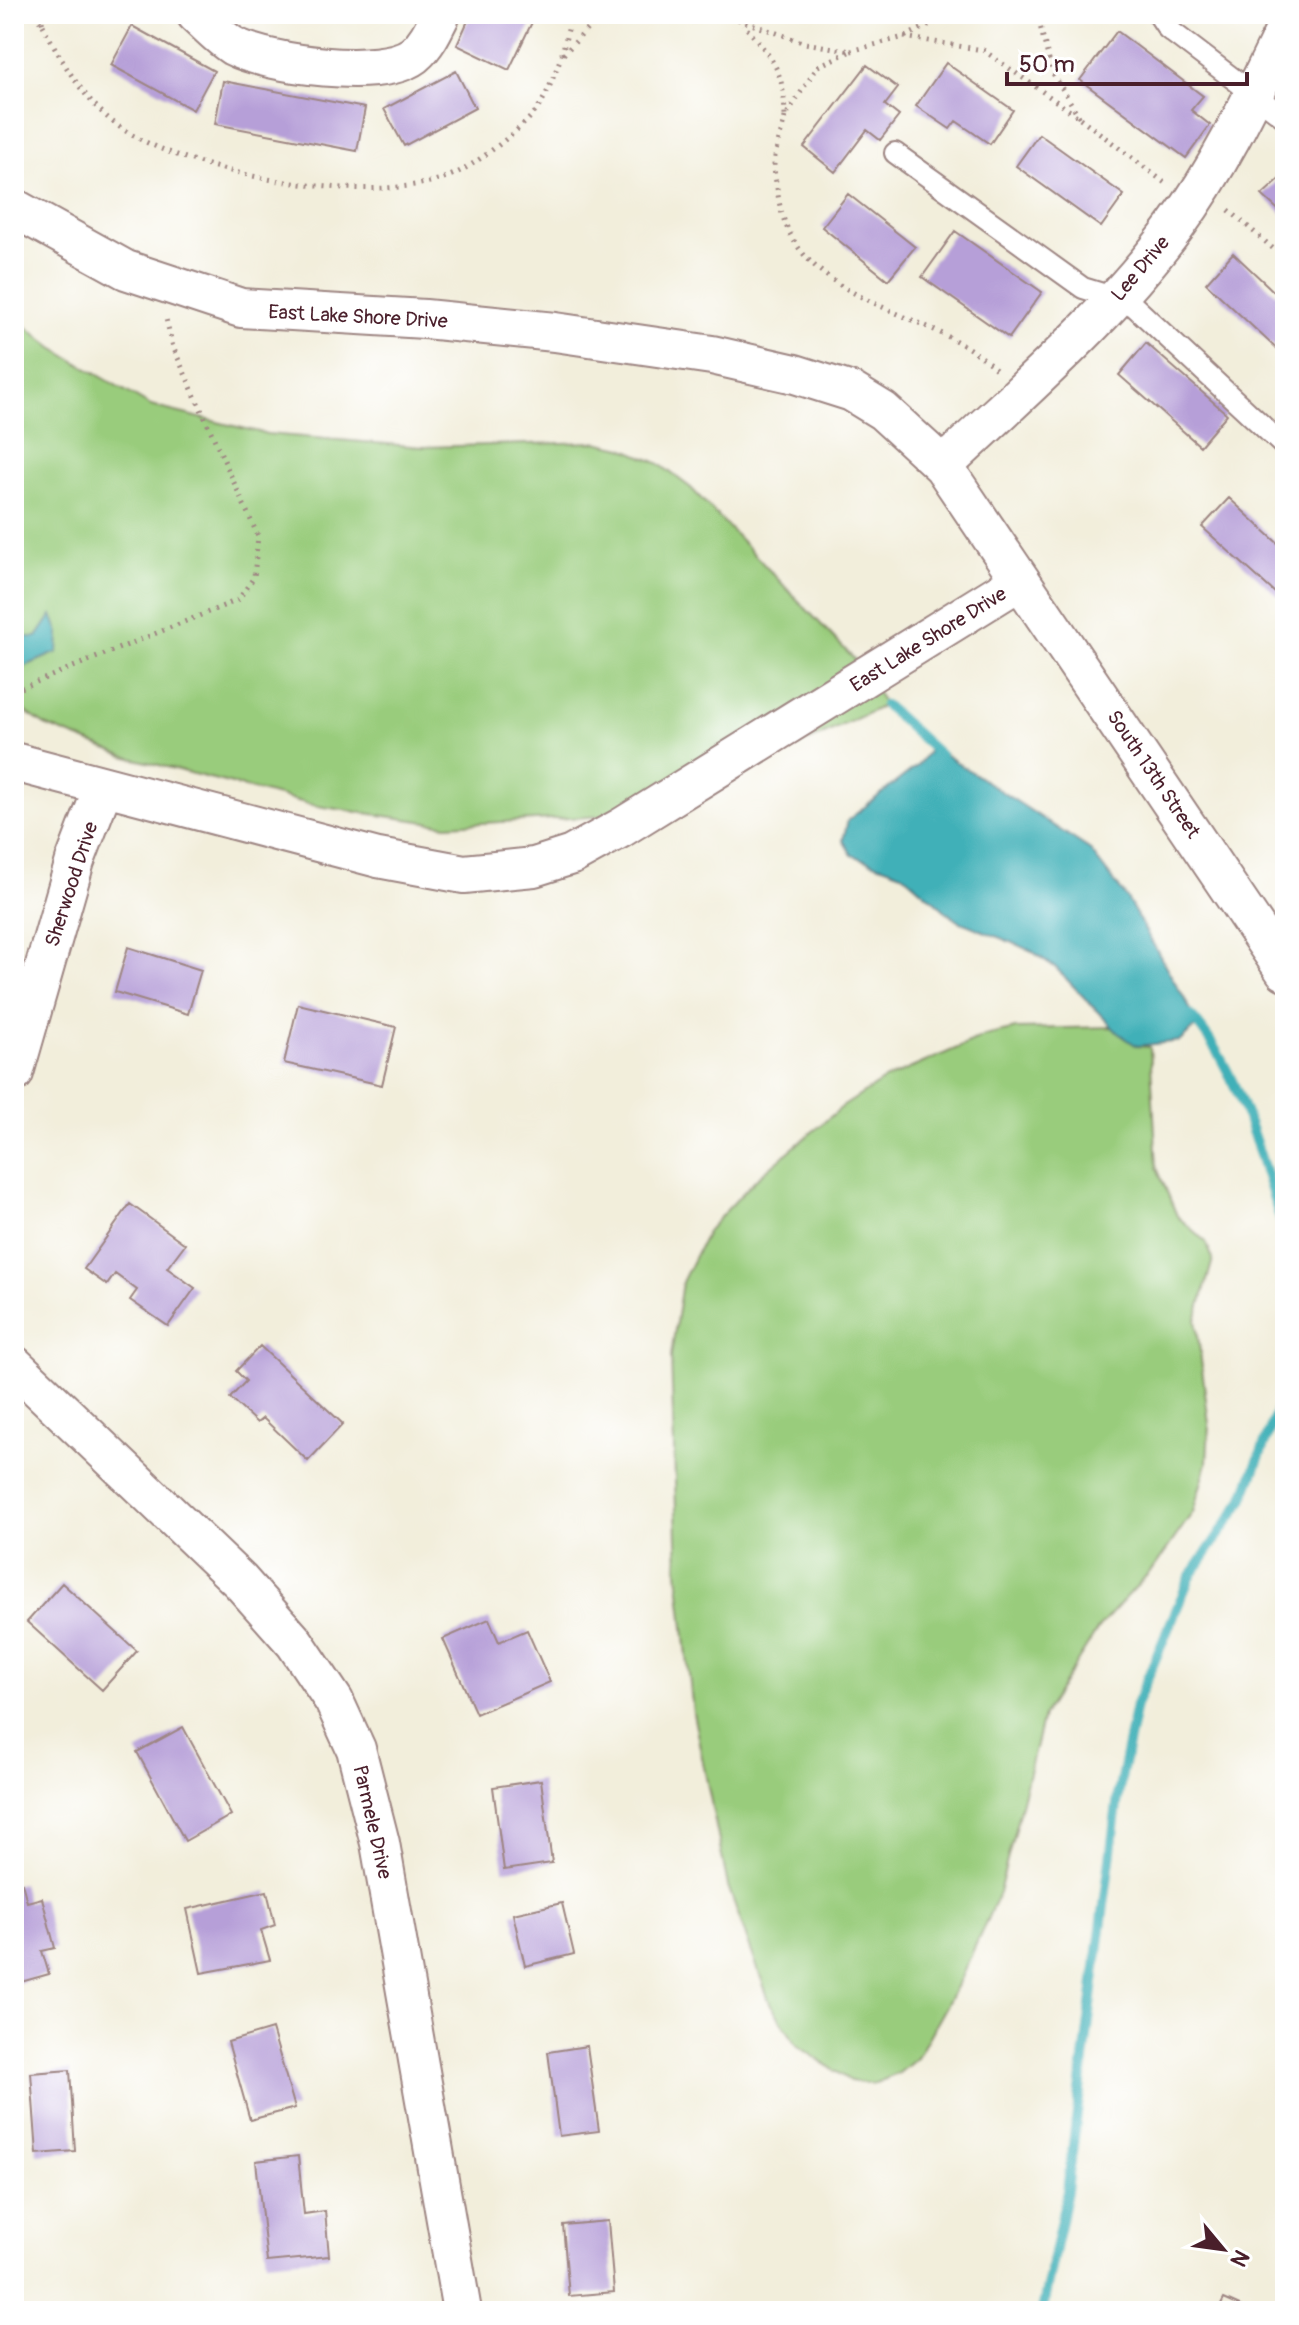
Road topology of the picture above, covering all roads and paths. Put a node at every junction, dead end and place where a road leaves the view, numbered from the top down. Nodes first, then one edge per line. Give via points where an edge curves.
1 (34, 14) edge
2 (40, 14) edge
3 (196, 14) edge
4 (441, 14) edge
5 (572, 14) edge
6 (613, 14) edge
7 (723, 14) edge
8 (953, 14) edge
9 (1037, 14) edge
10 (1158, 14) edge
11 (743, 24) junction
12 (43, 25) junction
13 (1285, 30) edge
14 (904, 37) junction
15 (851, 51) junction
16 (561, 57) junction
17 (1255, 93) junction
18 (785, 117) junction
19 (1285, 118) edge
20 (895, 153) dead end
21 (14, 208) edge
22 (1120, 293) junction
23 (173, 347) dead end
24 (1020, 393) junction
25 (1285, 447) edge
26 (943, 466) junction
27 (1019, 581) junction
28 (14, 691) edge
29 (14, 762) edge
30 (103, 788) junction
31 (1285, 971) edge
32 (14, 1073) edge
33 (14, 1365) edge
34 (462, 2311) edge

1 - 12 path
2 - 12 path
3 - 4 street via 230,44 259,56 299,64 379,67 414,54
5 - 16 path
6 - 16 path via 591,25
7 - 11 path
8 - 14 path
9 - 14 path via 1052,72 1080,118 983,50
10 - 17 lane via 1168,29
11 - 15 path
11 - 18 path via 769,54 784,83
12 - 16 path via 72,80 121,128 166,153 240,174 339,188 413,186 463,170 534,113
13 - 17 street, Lee Drive
14 - 15 path
15 - 18 path via 818,66
17 - 19 lane
17 - 22 street, Lee Drive via 1216,167
18 - 24 path via 774,166 782,220 809,262 850,292 949,336 986,359
20 - 22 lane via 1083,288
21 - 26 street, East Lake Shore Drive via 126,270 241,308 555,332 712,355 795,374 852,392 883,411
22 - 24 street, Lee Drive
22 - 25 lane
23 - 28 path via 258,536 254,577 238,600
24 - 26 street, Lee Drive
26 - 27 street, East Lake Shore Drive
27 - 30 street, East Lake Shore Drive via 621,828 572,855 534,867 494,874 450,872
27 - 31 street, South 13th Street
29 - 30 street, East Lake Shore Drive
30 - 32 street, Sherwood Drive via 75,861
33 - 34 street, Parmele Drive via 240,1581 295,1643 339,1713 366,1780 380,1843

